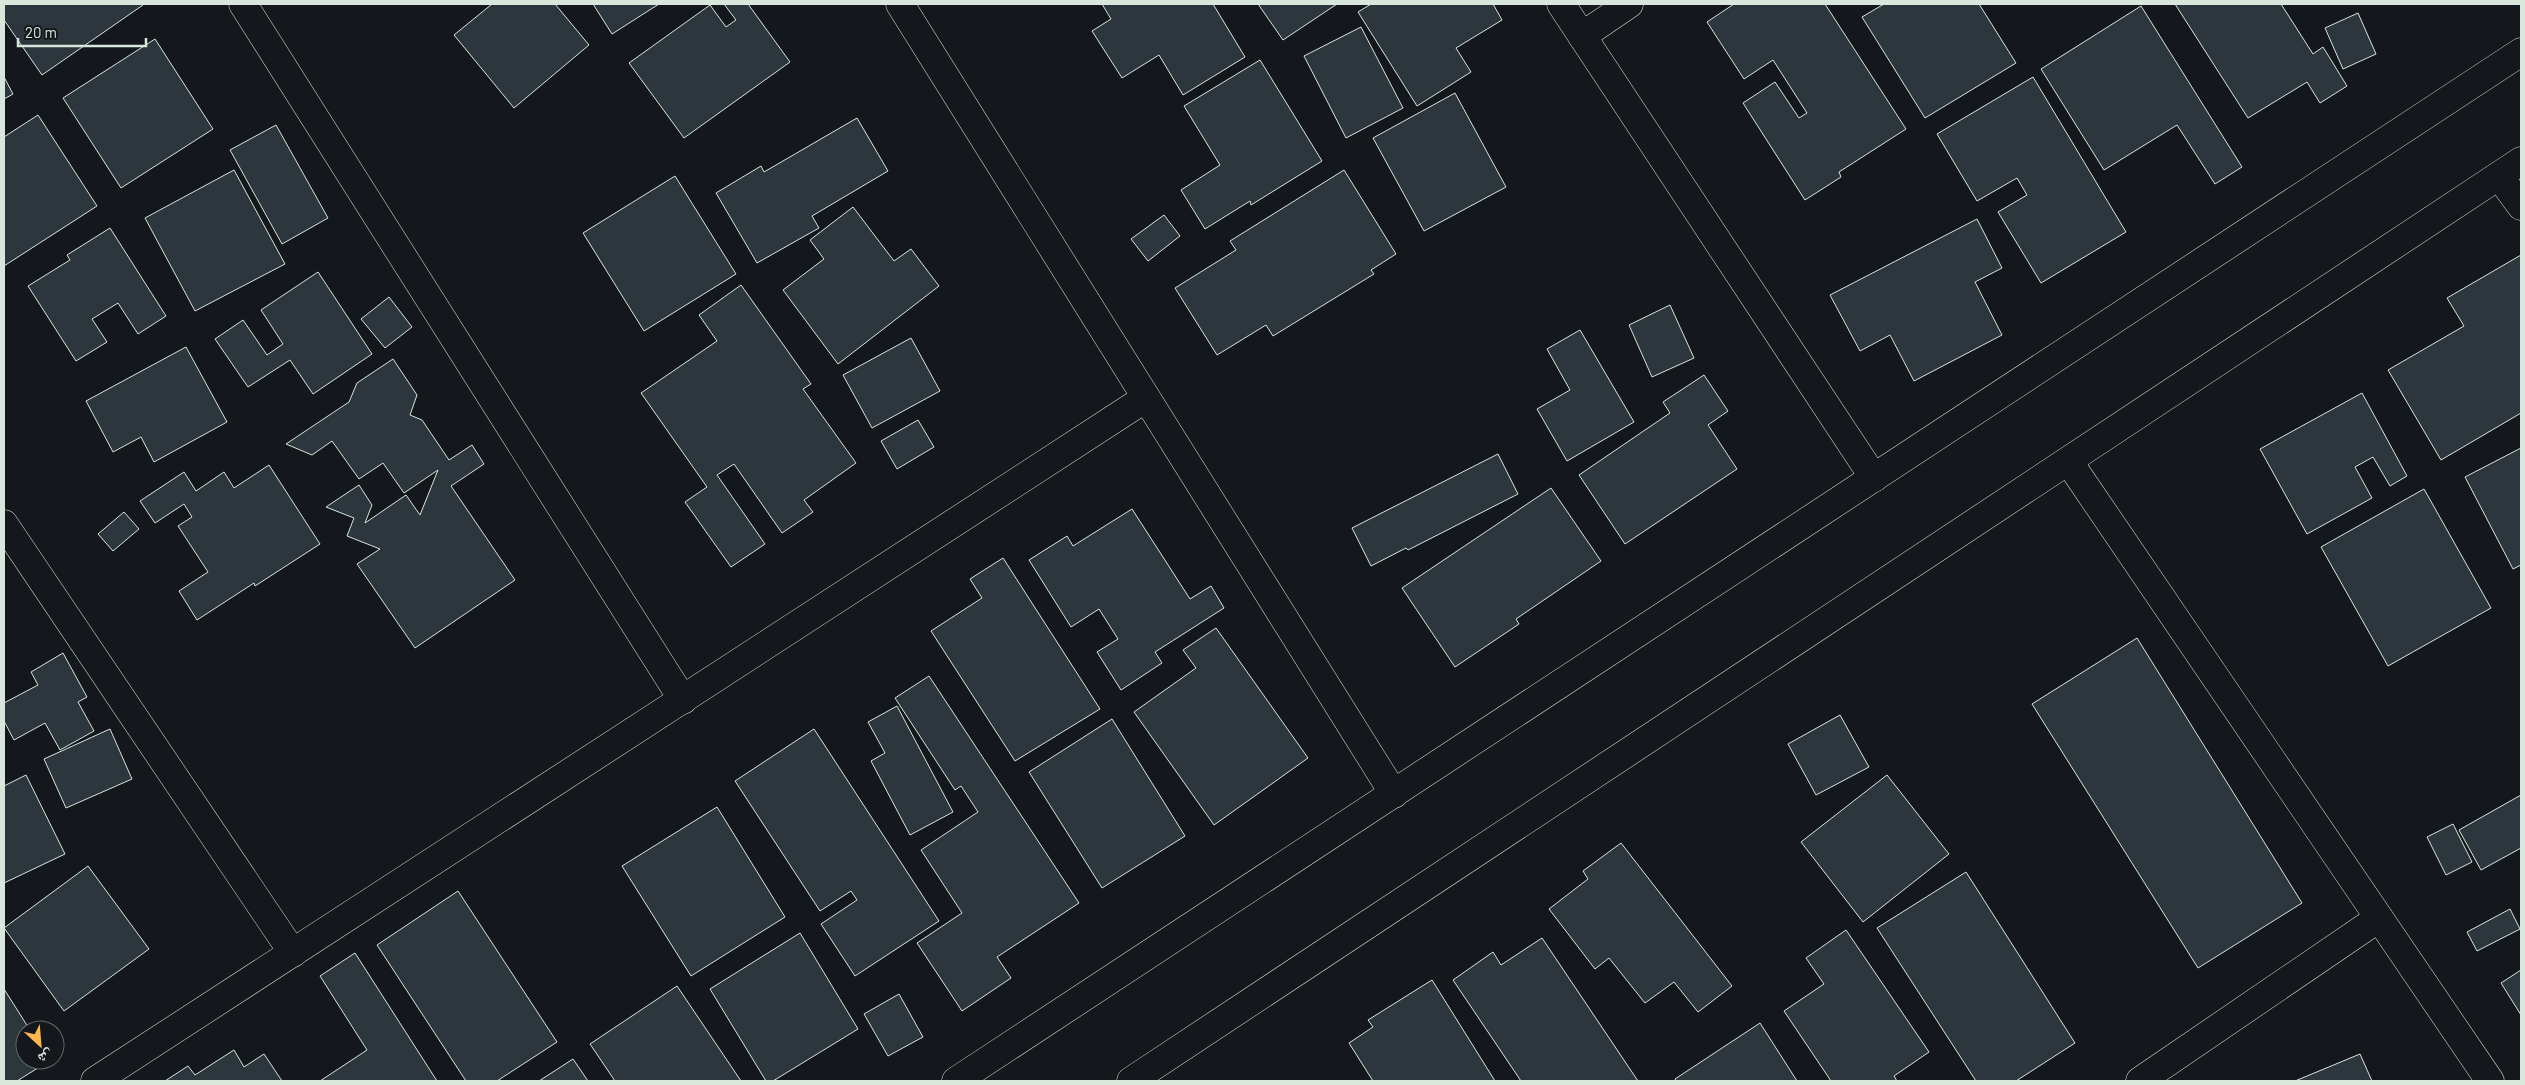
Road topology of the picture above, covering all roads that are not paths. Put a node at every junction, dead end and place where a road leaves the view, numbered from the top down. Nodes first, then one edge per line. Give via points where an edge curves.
1 (243, 4) edge
2 (900, 4) edge
3 (1561, 4) edge
4 (1629, 4) edge
5 (1582, 36) junction
6 (2521, 52) edge
7 (2510, 168) edge
8 (2521, 206) edge
9 (1146, 398) junction
10 (2069, 462) junction
11 (1874, 478) junction
12 (4, 524) edge
13 (682, 700) junction
14 (1394, 794) junction
15 (2379, 918) junction
16 (292, 953) junction
17 (95, 1081) edge
18 (956, 1081) edge
19 (1131, 1081) edge
20 (2140, 1081) edge
21 (2490, 1081) edge

1 - 13 street
2 - 9 street
3 - 5 street
4 - 5 street
5 - 11 street
6 - 11 street
7 - 8 street
7 - 10 street
9 - 13 street
9 - 14 street
10 - 15 street
10 - 19 street
11 - 14 street
12 - 16 street
13 - 16 street
14 - 18 street
15 - 20 street
15 - 21 street
16 - 17 street

